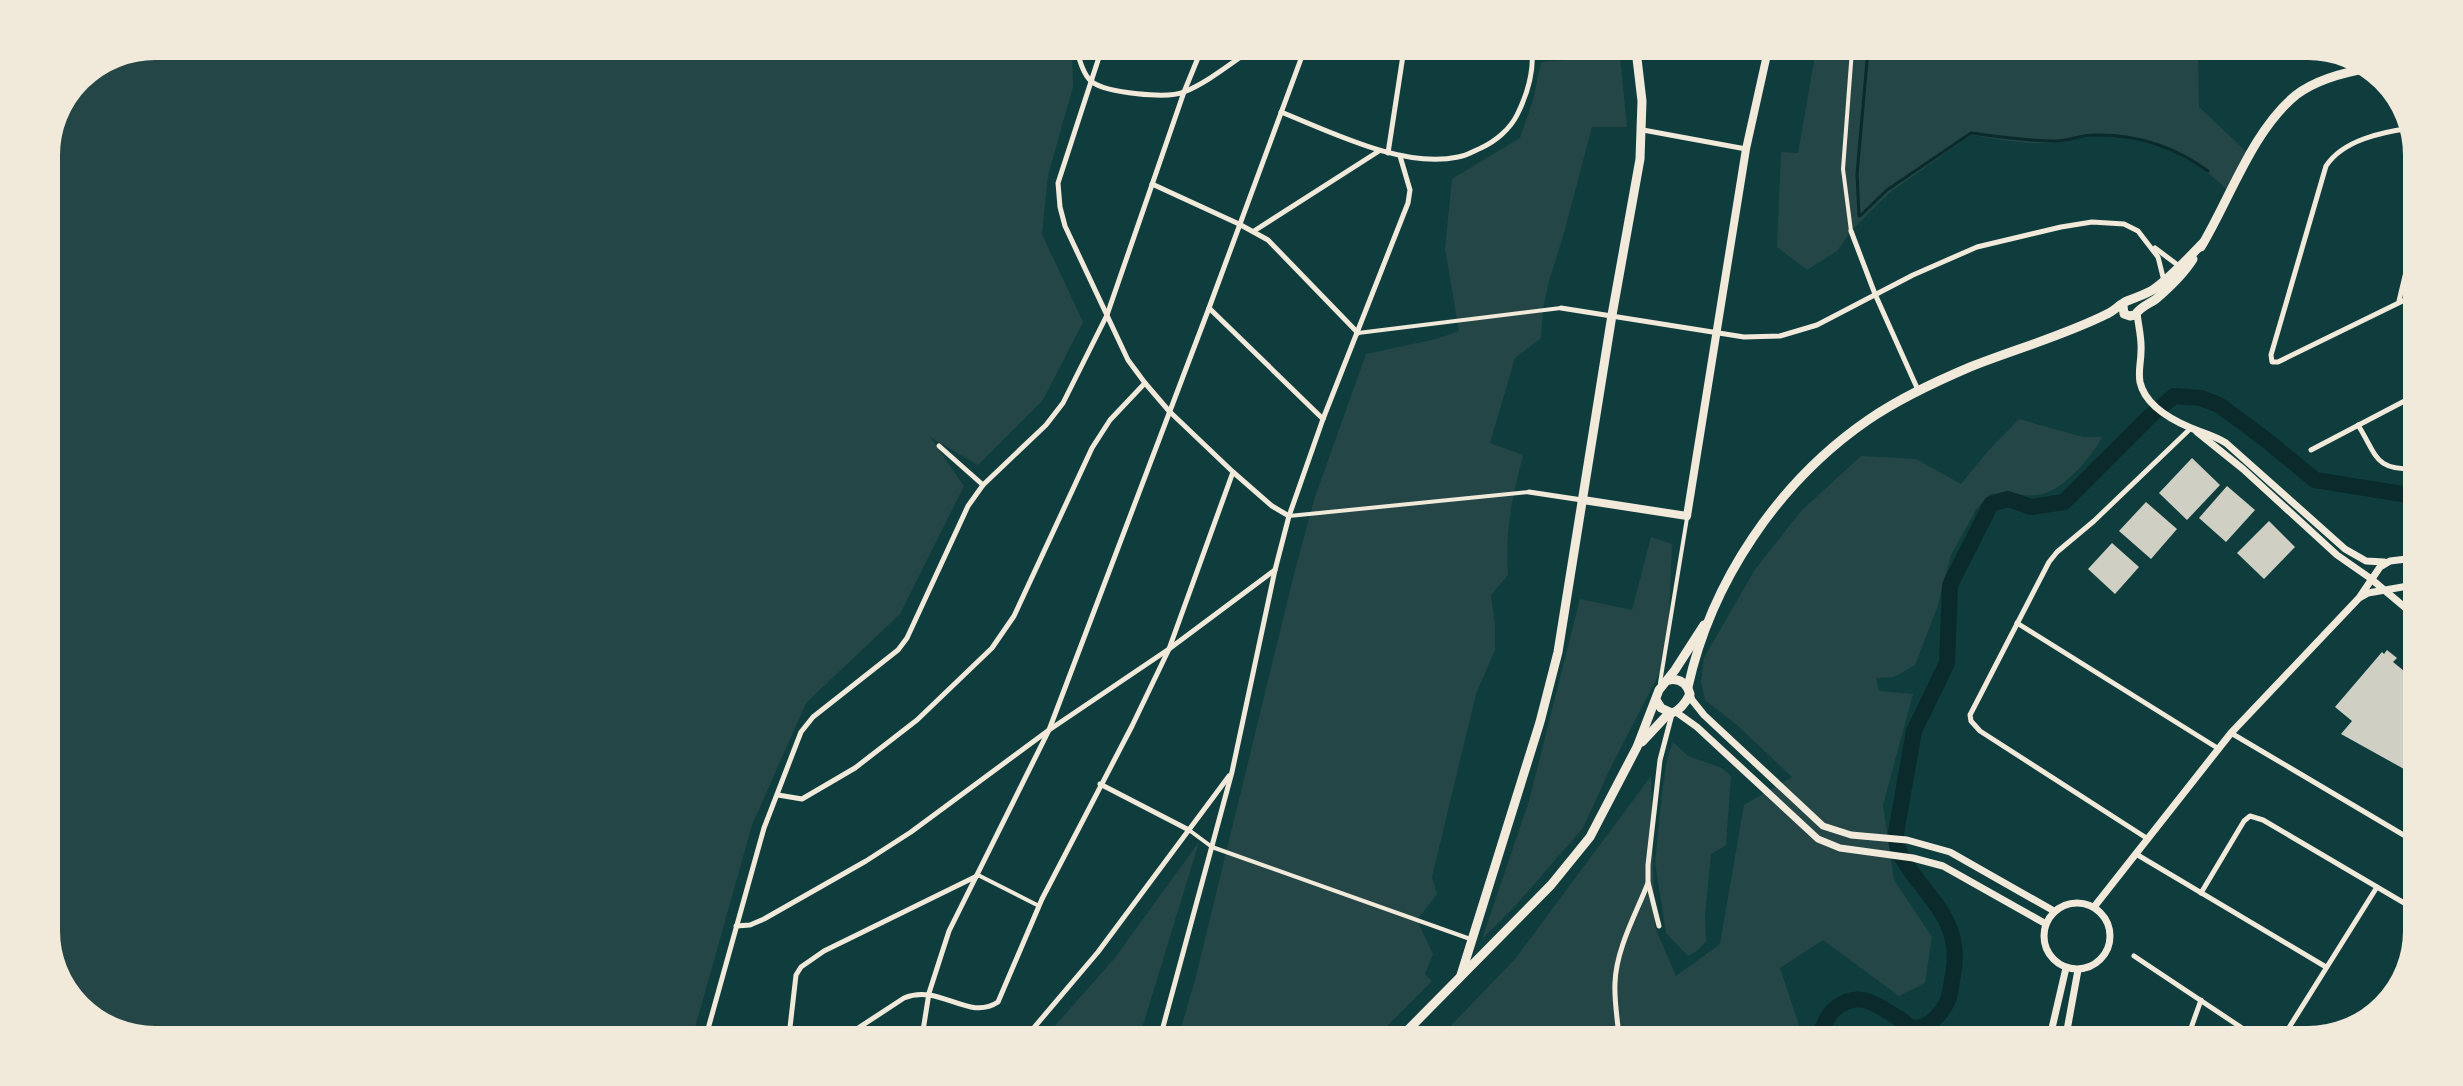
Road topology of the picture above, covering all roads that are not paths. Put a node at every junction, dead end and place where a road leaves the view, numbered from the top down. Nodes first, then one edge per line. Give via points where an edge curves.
1 (1079, 58) edge
2 (1098, 58) edge
3 (1198, 58) edge
4 (1238, 58) edge
5 (1301, 58) edge
6 (1403, 58) edge
7 (1531, 58) edge
8 (1637, 58) edge
9 (1766, 58) edge
10 (1851, 58) edge
11 (2357, 71) edge
12 (1090, 81) junction
13 (1184, 92) junction
14 (1281, 112) junction
15 (1643, 130) junction
16 (2401, 130) edge
17 (1746, 149) junction
18 (1379, 150) junction
19 (1388, 153) junction
20 (1400, 156) junction
21 (1152, 184) junction
22 (1239, 224) junction
23 (1254, 231) junction
24 (1851, 231) joint
25 (2151, 245) junction
26 (2182, 269) junction
27 (2405, 276) edge
28 (2164, 281) junction
29 (1875, 294) junction
30 (2405, 299) edge
31 (2399, 302) junction
32 (1209, 308) junction
33 (1561, 308) joint
34 (2131, 310) junction
35 (1107, 315) junction
36 (1612, 315) junction
37 (1358, 333) junction
38 (1718, 333) junction
39 (1145, 383) junction
40 (1918, 390) junction
41 (2405, 401) edge
42 (1169, 411) junction
43 (1323, 419) junction
44 (2358, 425) junction
45 (2192, 428) junction
46 (939, 446) dead end
47 (2311, 450) dead end
48 (2405, 469) edge
49 (1233, 472) junction
50 (983, 485) junction
51 (1529, 492) joint
52 (1583, 500) junction
53 (1289, 516) junction
54 (1687, 516) junction
55 (2315, 529) junction
56 (2405, 560) edge
57 (2390, 561) junction
58 (1275, 570) junction
59 (2371, 579) junction
60 (2405, 587) edge
61 (2385, 591) junction
62 (2359, 598) junction
63 (2405, 608) edge
64 (1714, 609) junction
65 (2017, 623) junction
66 (1169, 649) junction
67 (1669, 680) junction
68 (1689, 691) junction
69 (1658, 695) junction
70 (1672, 713) junction
71 (1049, 730) junction
72 (2231, 733) junction
73 (1637, 747) junction
74 (2219, 749) junction
75 (1232, 772) junction
76 (1100, 784) junction
77 (778, 795) junction
78 (1189, 830) junction
79 (2405, 836) edge
80 (2148, 839) junction
81 (1212, 847) junction
82 (2136, 854) junction
83 (978, 875) junction
84 (1648, 882) junction
85 (2377, 887) junction
86 (2201, 893) junction
87 (2405, 903) edge
88 (1039, 906) junction
89 (2094, 907) junction
90 (2054, 911) junction
91 (2046, 924) junction
92 (736, 926) junction
93 (1659, 926) dead end
94 (1473, 940) junction
95 (2134, 956) dead end
96 (2326, 967) junction
97 (2066, 968) junction
98 (2078, 970) junction
99 (1461, 975) junction
100 (929, 993) junction
101 (2201, 1000) junction
102 (709, 1028) edge
103 (790, 1028) edge
104 (858, 1028) edge
105 (923, 1028) edge
106 (1034, 1028) edge
107 (1163, 1028) edge
108 (1410, 1028) edge
109 (1618, 1028) edge
110 (2052, 1028) edge
111 (2067, 1028) edge
112 (2191, 1028) edge
113 (2242, 1028) edge
114 (2289, 1028) edge

1 - 12 street
2 - 12 street
3 - 13 street
4 - 13 street
5 - 14 street
6 - 19 street
7 - 20 street via 1527,90 1515,119 1490,144 1460,157
8 - 15 main road
9 - 17 main road
10 - 24 street via 1843,169
11 - 26 main road via 2325,79 2284,106 2261,137 2218,220
12 - 13 street via 1108,89 1166,96
12 - 35 street via 1058,183 1065,226
13 - 21 street
14 - 18 street
14 - 22 street
15 - 17 street
15 - 36 main road
16 - 31 street via 2349,146 2326,166 2272,362
17 - 38 main road
18 - 19 street
18 - 23 street
19 - 20 street
20 - 37 street via 1410,190 1408,203
21 - 22 street
21 - 35 street
22 - 23 street
22 - 32 street
23 - 37 street
24 - 29 street
25 - 26 street
25 - 28 street
25 - 29 street via 2124,224 2076,224 1977,247
26 - 28 main road
26 - 34 main road via 2152,302
27 - 31 street
28 - 34 main road
29 - 38 street via 1799,332 1765,338
29 - 40 street
30 - 31 street
32 - 42 street
32 - 43 street
33 - 36 street
33 - 37 street
34 - 40 main road
34 - 45 street via 2141,339 2141,385 2163,412
35 - 39 street
35 - 50 street via 1063,403
36 - 38 street
36 - 52 main road
37 - 43 street
38 - 54 main road
39 - 42 street
39 - 77 street via 1092,448 1014,616 992,648 917,720 855,768 802,799
40 - 64 main road via 1866,421 1789,490 1745,550
41 - 44 street
42 - 49 street
42 - 71 street
43 - 53 street
44 - 47 street
44 - 48 street via 2380,462
45 - 55 street via 2226,443
45 - 65 street via 2057,552
46 - 50 street
49 - 53 street
49 - 66 street
50 - 77 street via 968,506 907,638 885,662 813,717 801,732
51 - 52 street
51 - 53 street
52 - 54 main road
52 - 94 main road via 1550,686
53 - 58 street
54 - 69 street
55 - 57 street via 2363,560
55 - 59 street via 2337,555
56 - 57 street
57 - 59 street
58 - 66 street
58 - 75 street
59 - 61 street
59 - 62 street
60 - 61 street
61 - 62 street
61 - 63 street
62 - 72 street
64 - 67 main road
64 - 68 main road
65 - 74 street
65 - 80 street via 1972,708 1971,721
66 - 71 street
66 - 76 street
67 - 68 main road via 1680,680
67 - 69 main road
68 - 70 main road
68 - 90 street via 1704,715 1823,826 1950,852
69 - 70 main road via 1661,708
69 - 73 main road
70 - 73 main road
70 - 84 street via 1660,760
70 - 91 street via 1697,727 1818,839 1840,848 1943,866
71 - 83 street
71 - 92 street via 866,861 764,919
72 - 74 street
72 - 79 street
73 - 99 main road via 1604,814 1574,859
74 - 80 street
75 - 78 street
75 - 81 street
76 - 78 street
76 - 88 street
77 - 92 street
78 - 81 street
78 - 106 street
80 - 82 street
81 - 94 street
81 - 107 street
82 - 86 street
82 - 89 street
83 - 88 street
83 - 100 street via 949,931
83 - 103 street via 801,967
84 - 93 street
84 - 109 street via 1616,972
85 - 86 street via 2250,816
85 - 87 street
85 - 96 street
86 - 96 street
88 - 100 street via 998,1002 977,1009
89 - 90 street via 2074,903
89 - 98 street via 2108,923 2110,944 2098,962
90 - 91 street
91 - 97 street via 2045,945
92 - 102 street
94 - 99 main road
95 - 101 street
96 - 114 street
97 - 98 street
97 - 110 street
98 - 111 street
99 - 108 main road
100 - 104 street via 904,998
100 - 105 street
101 - 112 street
101 - 113 street

